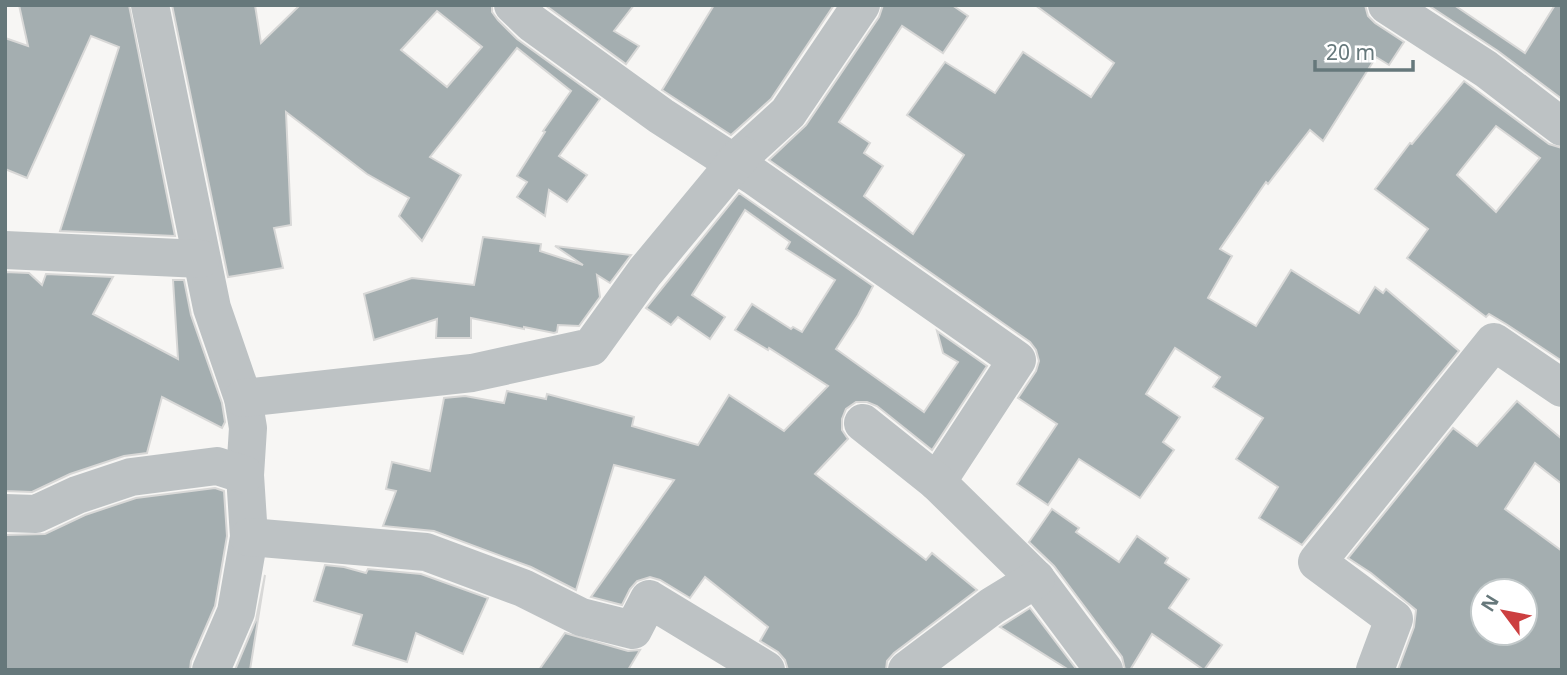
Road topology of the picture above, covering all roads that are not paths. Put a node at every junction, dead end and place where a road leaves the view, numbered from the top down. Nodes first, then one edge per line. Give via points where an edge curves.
1 (150, 5) edge
2 (513, 5) edge
3 (861, 5) edge
4 (1389, 6) edge
5 (1562, 127) edge
6 (737, 160) junction
7 (5, 250) edge
8 (201, 259) junction
9 (1562, 388) edge
10 (243, 398) junction
11 (863, 424) dead end
12 (245, 475) junction
13 (937, 482) junction
14 (5, 513) edge
15 (249, 537) junction
16 (1036, 579) junction
17 (211, 670) edge
18 (766, 670) edge
19 (907, 670) edge
20 (1104, 670) edge
21 (1375, 670) edge

1 - 8 street
2 - 6 street via 661,116
3 - 6 street via 788,113
4 - 5 street via 1486,69
6 - 10 street via 591,346 472,373
6 - 13 street via 1017,360
7 - 8 street
8 - 10 street via 212,308
9 - 21 street via 1494,342 1317,562 1394,619
10 - 12 street via 248,428
11 - 13 street
12 - 14 street via 217,466 131,477 36,513
12 - 15 street
13 - 16 street
15 - 17 street via 236,612
15 - 18 street via 426,552 523,588 580,617 633,630 649,599
16 - 19 street
16 - 20 street

